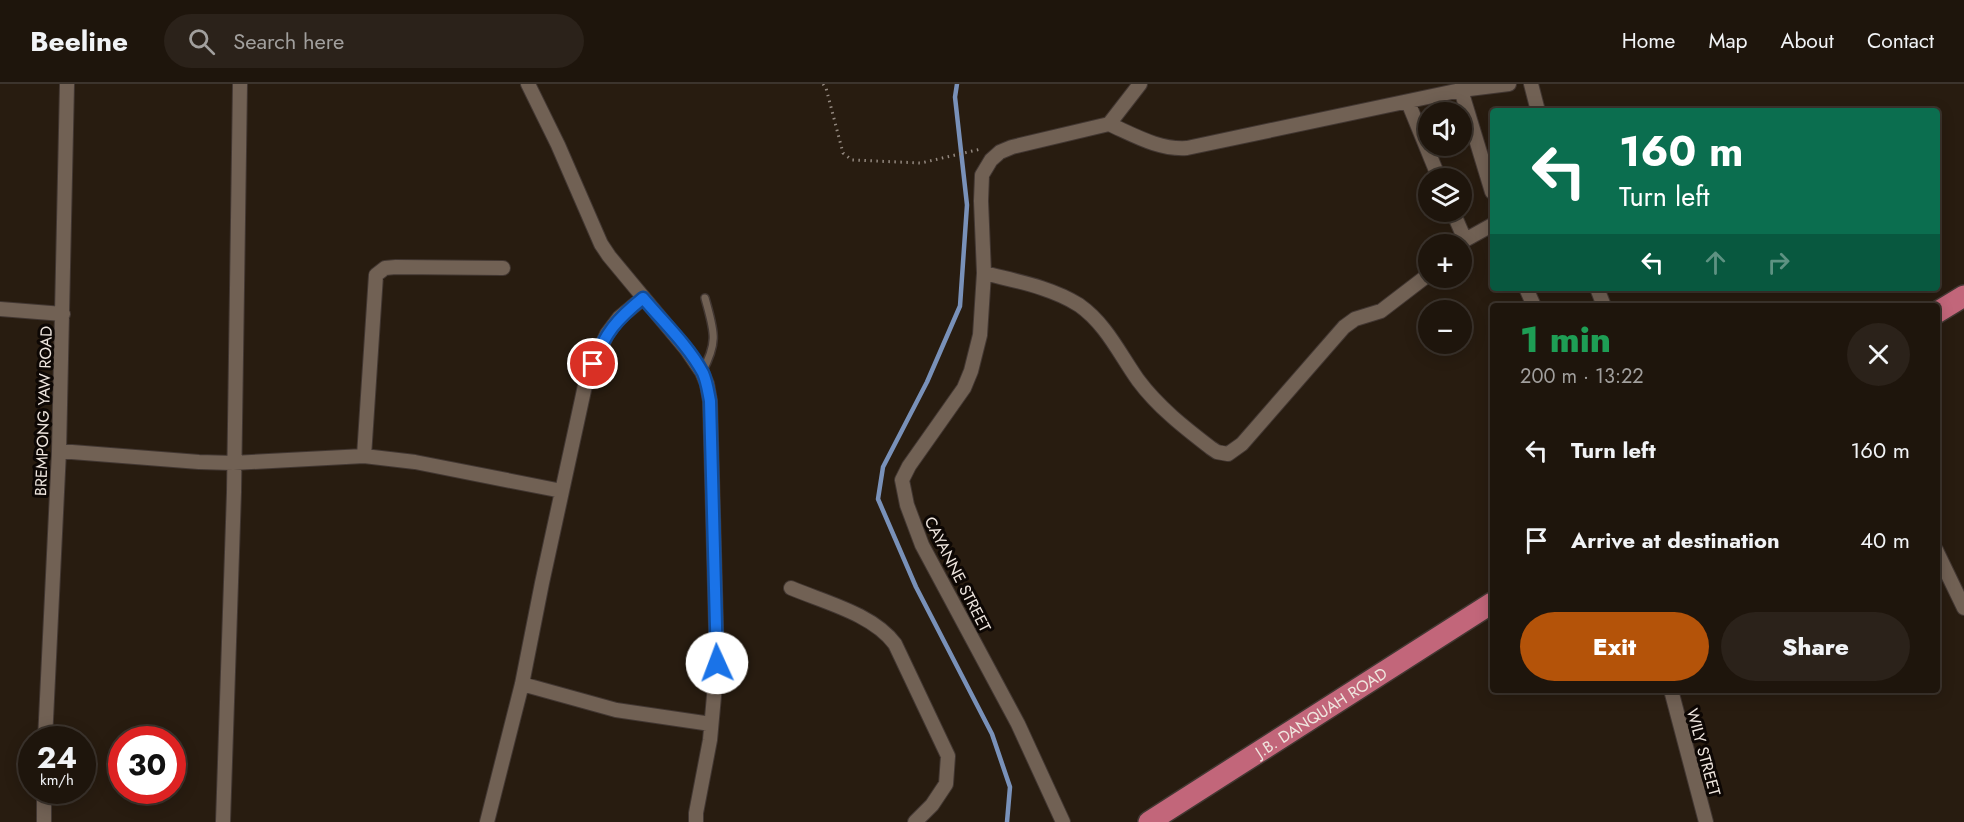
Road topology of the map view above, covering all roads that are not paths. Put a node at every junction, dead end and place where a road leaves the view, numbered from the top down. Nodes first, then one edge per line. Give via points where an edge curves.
1 (67, 84) edge
2 (240, 84) edge
3 (528, 84) edge
4 (1140, 84) edge
5 (1509, 84) edge
6 (1531, 84) edge
7 (1461, 90) junction
8 (1408, 102) junction
9 (1537, 108) edge
10 (1109, 123) junction
11 (1435, 168) edge
12 (1490, 185) edge
13 (1490, 226) edge
14 (1472, 237) edge
15 (503, 268) dead end
16 (984, 273) junction
17 (1418, 282) edge
18 (1964, 296) edge
19 (643, 298) junction
20 (705, 298) dead end
21 (0, 309) edge
22 (1940, 311) edge
23 (63, 314) junction
24 (702, 372) junction
25 (59, 451) junction
26 (363, 456) junction
27 (233, 463) junction
28 (562, 491) junction
29 (1940, 558) edge
30 (791, 588) dead end
31 (1490, 604) edge
32 (1964, 609) edge
33 (522, 684) junction
34 (1672, 693) edge
35 (711, 724) junction
36 (46, 726) edge
37 (45, 804) edge
38 (44, 822) edge
39 (223, 822) edge
40 (487, 822) edge
41 (696, 822) edge
42 (915, 822) edge
43 (1063, 822) edge
44 (1149, 822) edge
45 (1706, 822) edge

1 - 23 street, BREMPONG YAW ROAD
2 - 27 street
3 - 19 street via 601,244
4 - 10 street
5 - 7 street
6 - 9 street
7 - 8 street
7 - 12 street
8 - 10 street via 1176,149 1154,144
8 - 11 street
10 - 16 street, CAYANNE STREET via 1012,147 990,160 982,185
13 - 14 street
15 - 26 street via 396,267 380,271 375,280
16 - 17 street via 1063,296 1079,305 1108,334 1158,403 1211,448 1228,454 1242,444 1344,327 1381,310
16 - 43 street, CAYANNE STREET via 980,335 964,388 903,474 903,489 922,545 1018,724
18 - 22 highway
19 - 24 street
19 - 28 street via 607,334 586,381
20 - 24 lane via 715,340
21 - 23 street
23 - 25 street, BREMPONG YAW ROAD
24 - 35 street via 710,401 717,663
25 - 27 street
25 - 36 street, BREMPONG YAW ROAD
26 - 27 street
26 - 28 street via 415,462
27 - 39 street
28 - 33 street
29 - 32 street
30 - 42 street via 869,620 895,644 948,756 946,784
31 - 44 highway, J.B. DANQUAH ROAD
33 - 35 street via 616,710
33 - 40 street
34 - 45 street, WILY STREET
35 - 41 street
37 - 38 street

